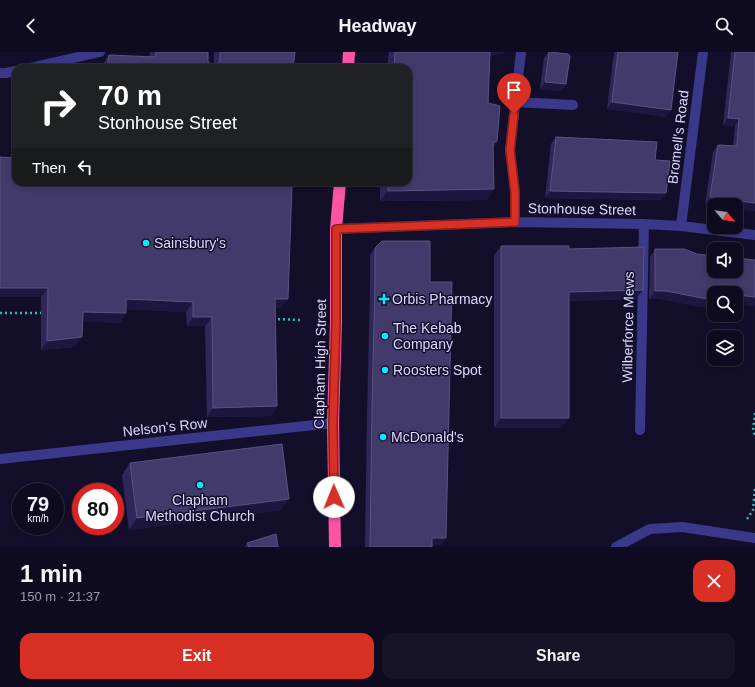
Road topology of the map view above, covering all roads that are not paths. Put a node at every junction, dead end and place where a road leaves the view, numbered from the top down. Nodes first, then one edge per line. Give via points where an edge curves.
1 (100, 52) edge
2 (349, 52) edge
3 (521, 52) edge
4 (703, 52) edge
5 (48, 64) edge
6 (348, 64) edge
7 (12, 72) edge
8 (0, 73) edge
9 (515, 102) junction
10 (573, 105) dead end
11 (340, 186) edge
12 (515, 222) junction
13 (644, 224) junction
14 (681, 226) junction
15 (336, 229) junction
16 (755, 236) edge
17 (333, 423) junction
18 (640, 430) dead end
19 (0, 459) edge
20 (750, 537) edge
21 (335, 547) edge
22 (616, 547) edge

1 - 5 street
2 - 6 highway
3 - 9 street
4 - 14 street, Bromell's Road
7 - 8 street
9 - 10 street
9 - 12 street via 510,150 515,192
11 - 15 highway, Clapham High Street
12 - 13 street, Stonhouse Street
12 - 15 street, Stonhouse Street
13 - 14 street, Stonhouse Street
13 - 18 street, Wilberforce Mews
14 - 16 street, Stonhouse Street
15 - 17 highway, Clapham High Street
17 - 19 street, Nelson's Row
17 - 21 highway, Clapham High Street
20 - 22 street via 682,528 650,529

